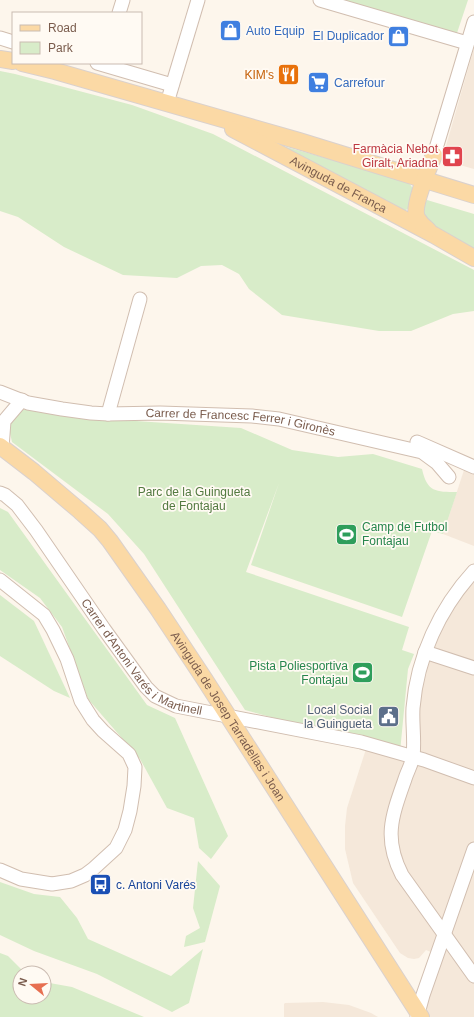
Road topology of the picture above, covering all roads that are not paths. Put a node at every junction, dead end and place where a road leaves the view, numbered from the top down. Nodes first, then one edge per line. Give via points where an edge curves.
1 (123, 0) edge
2 (198, 0) edge
3 (320, 0) edge
4 (119, 12) edge
5 (474, 22) edge
6 (0, 38) edge
7 (12, 42) edge
8 (468, 43) junction
9 (0, 59) edge
10 (12, 61) edge
11 (26, 64) edge
12 (101, 64) edge
13 (468, 65) edge
14 (172, 85) junction
15 (167, 103) junction
16 (202, 113) junction
17 (434, 155) junction
18 (424, 179) junction
19 (458, 190) junction
20 (474, 194) edge
21 (418, 204) junction
22 (434, 234) junction
23 (474, 258) edge
24 (140, 299) dead end
25 (3, 396) edge
26 (22, 400) junction
27 (108, 414) junction
28 (2, 423) edge
29 (389, 444) junction
30 (1, 447) edge
31 (474, 467) edge
32 (449, 477) dead end
33 (0, 493) edge
34 (474, 571) edge
35 (0, 580) edge
36 (425, 652) junction
37 (474, 668) edge
38 (228, 716) junction
39 (411, 762) junction
40 (474, 778) edge
41 (474, 849) edge
42 (0, 870) edge
43 (444, 934) junction
44 (474, 976) edge
45 (419, 1015) edge

1 - 4 street
2 - 14 street
3 - 8 street
5 - 8 street
6 - 7 street
8 - 13 street
9 - 10 main road
11 - 15 main road, Avinguda de França
12 - 14 street
13 - 17 street
14 - 15 street
15 - 16 main road, Avinguda de França
16 - 18 main road, Avinguda de França
16 - 22 main road, Avinguda de França
17 - 18 main road
17 - 19 main road via 442,180
18 - 19 main road, Avinguda de França
18 - 21 main road
19 - 20 main road, Avinguda de França
19 - 21 main road via 429,194
21 - 22 main road via 417,218
22 - 23 main road, Avinguda de França
24 - 27 street
25 - 26 street, Carrer de Francesc Ferrer i Gironès
25 - 28 street via 7,410
26 - 27 street, Carrer de Francesc Ferrer i Gironès via 62,410
26 - 28 street
27 - 29 street, Carrer de Francesc Ferrer i Gironès via 252,416 279,419
28 - 30 street
29 - 31 street via 405,439
29 - 32 street, Carrer de Francesc Ferrer i Gironès via 422,452 437,463
30 - 38 main road, Avinguda de Josep Tarradellas i Joan via 100,529 158,608
33 - 38 street, Carrer d'Antoni Varés i Martinell via 17,505 104,629 155,696 176,706
34 - 36 street via 452,599
35 - 42 street via 44,616 67,659 81,701 93,720 129,754 135,767 125,830 116,848 93,869 71,882 52,884 21,879
36 - 37 street
36 - 39 street via 416,684
38 - 39 street, Carrer d'Antoni Varés i Martinell via 361,742 400,752
38 - 45 main road, Avinguda de Josep Tarradellas i Joan
39 - 40 street, Carrer d'Antoni Varés i Martinell
39 - 43 street via 393,812 392,850 402,875
41 - 43 street
43 - 44 street
43 - 45 street

